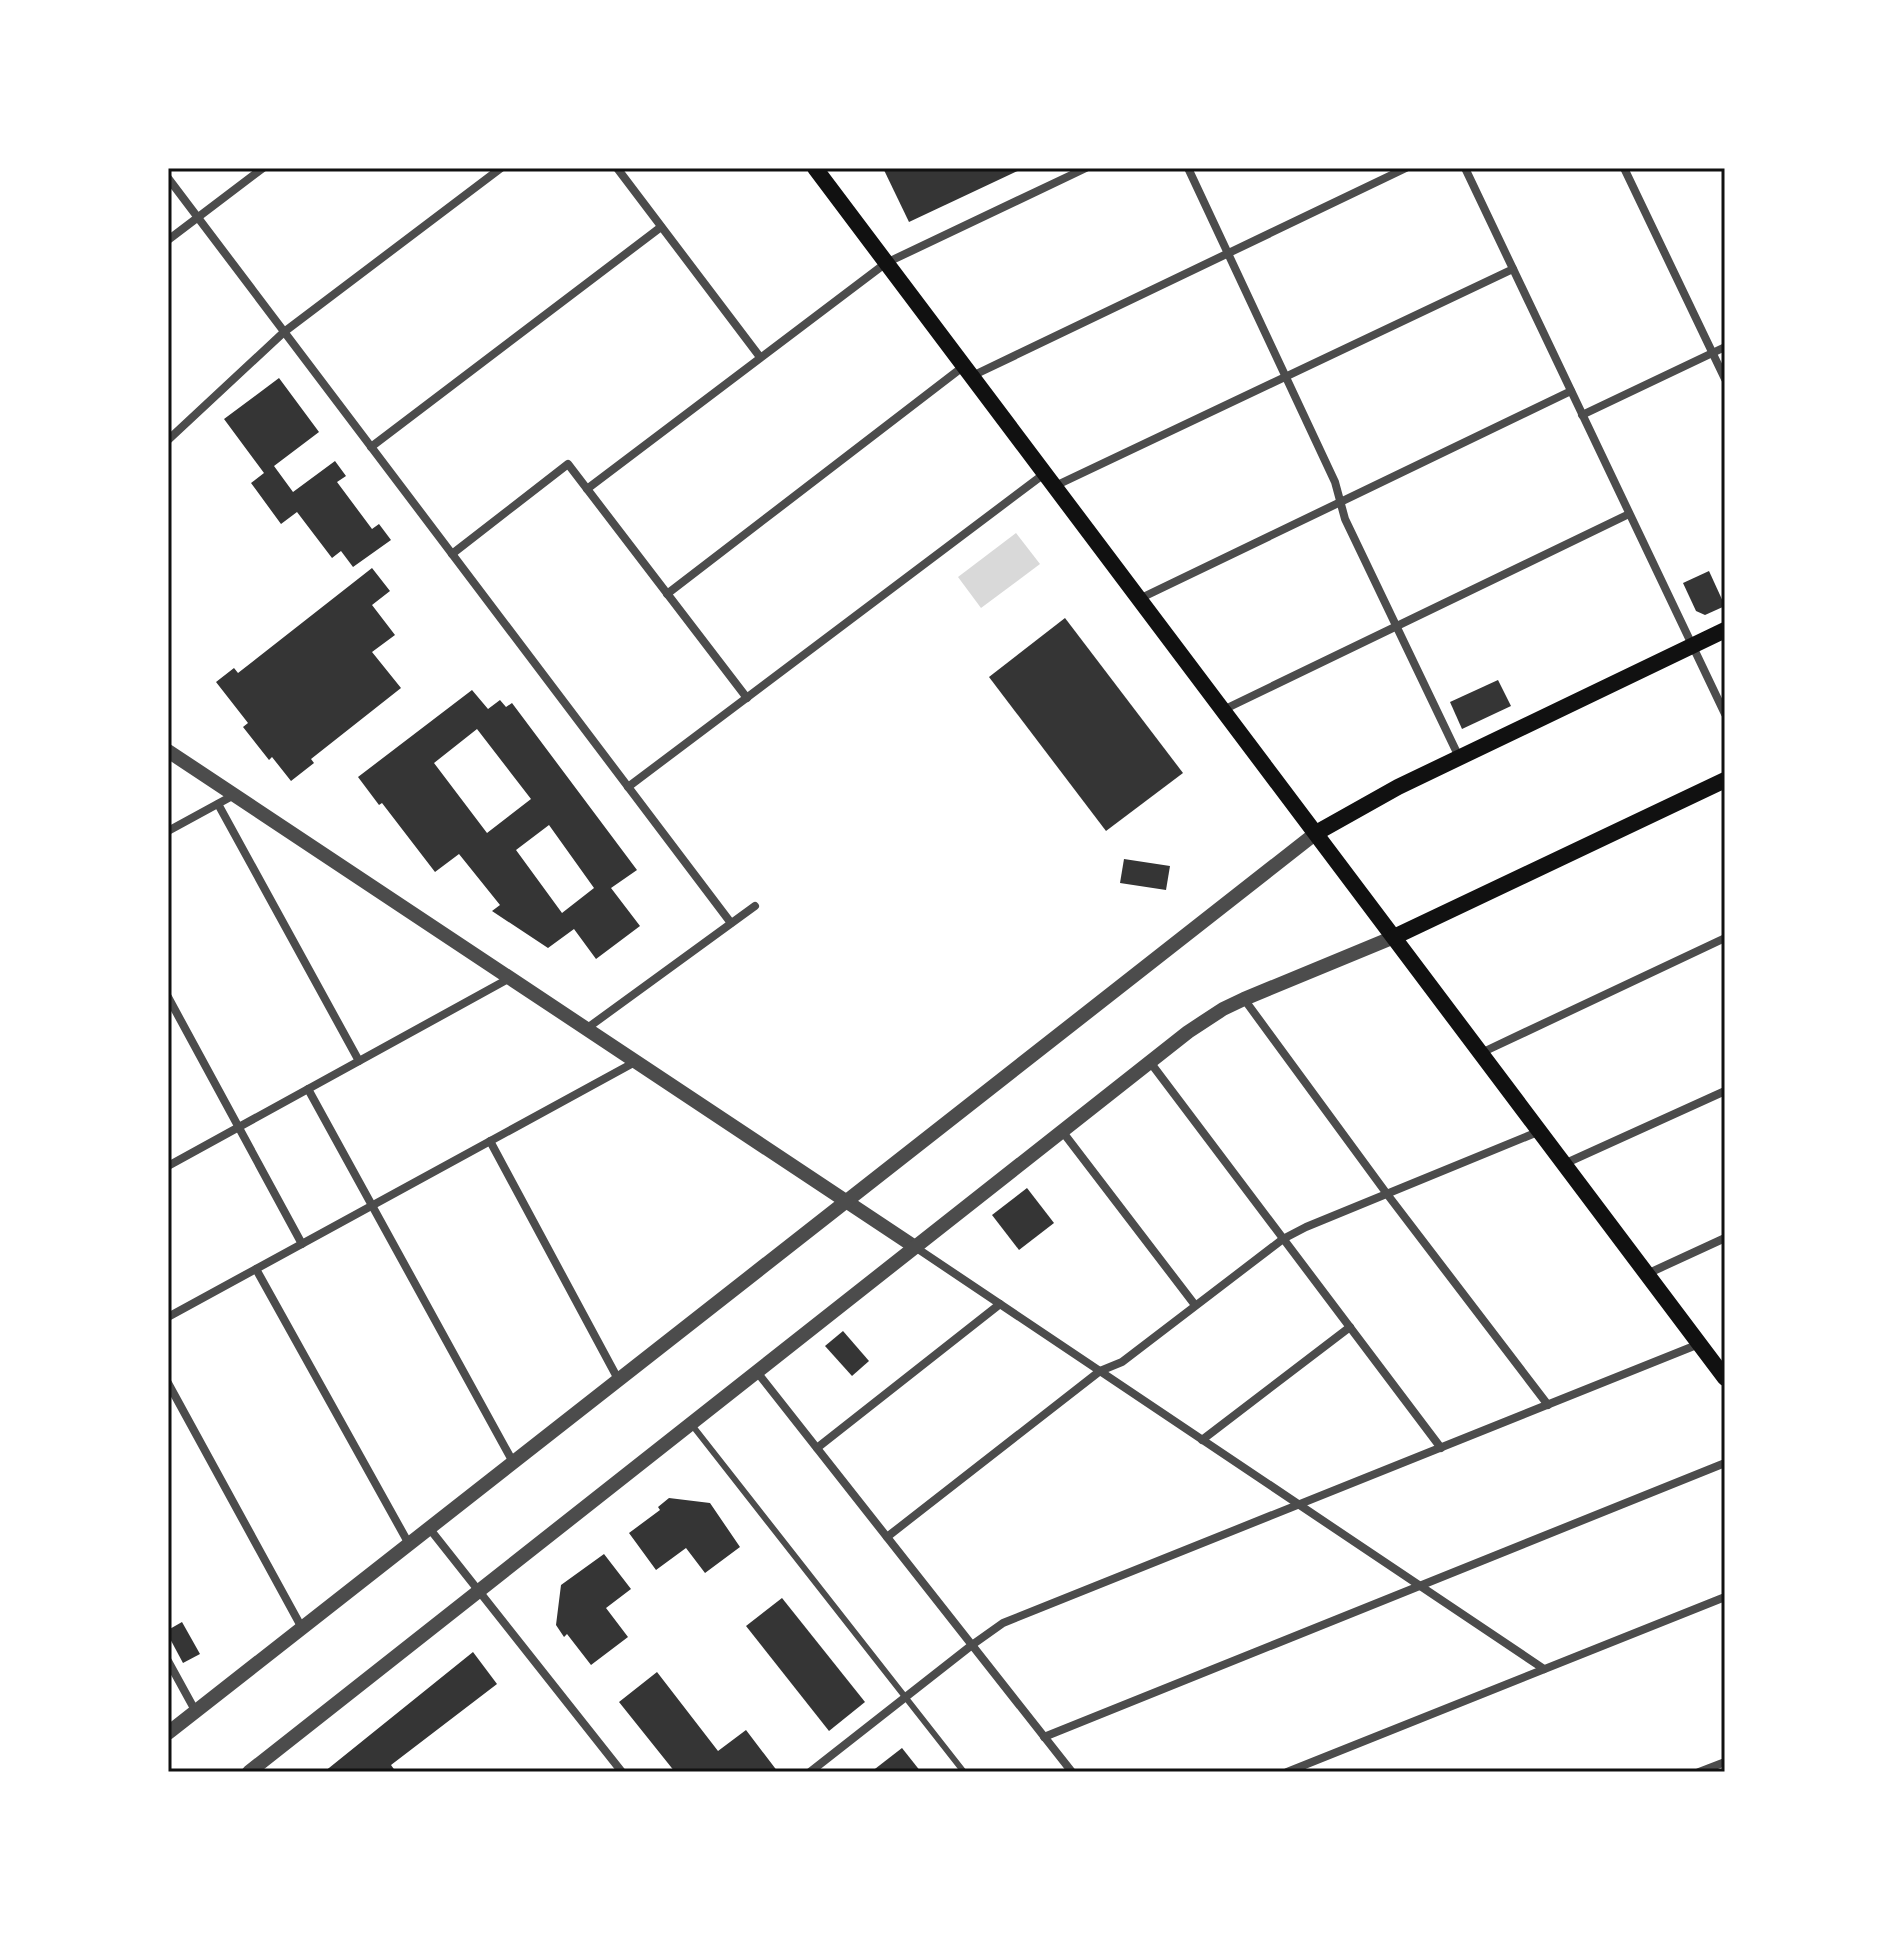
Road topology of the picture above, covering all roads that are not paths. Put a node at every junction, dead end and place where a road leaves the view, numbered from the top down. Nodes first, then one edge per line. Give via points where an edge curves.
1 (263, 168) edge
2 (501, 168) edge
3 (617, 168) edge
4 (815, 168) edge
5 (1086, 168) edge
6 (1188, 168) edge
7 (1406, 168) edge
8 (1465, 168) edge
9 (1624, 168) edge
10 (168, 178) edge
11 (198, 217) junction
12 (661, 227) junction
13 (168, 240) edge
14 (1228, 253) junction
15 (886, 263) junction
16 (1513, 269) junction
17 (284, 332) junction
18 (1725, 347) edge
19 (1713, 353) junction
20 (760, 357) junction
21 (968, 371) junction
22 (1285, 376) junction
23 (1725, 379) edge
24 (1571, 391) junction
25 (1582, 415) junction
26 (168, 440) edge
27 (371, 447) junction
28 (1050, 480) junction
29 (587, 489) junction
30 (1340, 502) junction
31 (1629, 514) junction
32 (452, 554) junction
33 (667, 594) junction
34 (1139, 599) junction
35 (1396, 626) junction
36 (1725, 630) edge
37 (1693, 645) junction
38 (747, 698) junction
39 (1223, 710) junction
40 (1725, 714) edge
41 (168, 751) edge
42 (1459, 757) junction
43 (1725, 780) edge
44 (628, 787) junction
45 (234, 795) junction
46 (218, 804) junction
47 (168, 831) edge
48 (1316, 833) junction
49 (755, 906) dead end
50 (731, 923) junction
51 (1394, 937) junction
52 (1725, 938) edge
53 (510, 978) junction
54 (168, 997) edge
55 (1244, 999) junction
56 (586, 1029) junction
57 (1481, 1053) junction
58 (359, 1061) junction
59 (635, 1062) junction
60 (1150, 1062) junction
61 (308, 1089) junction
62 (1725, 1091) edge
63 (239, 1127) junction
64 (1062, 1131) junction
65 (1540, 1131) junction
66 (490, 1141) junction
67 (1564, 1164) junction
68 (168, 1166) edge
69 (1387, 1194) junction
70 (845, 1201) junction
71 (372, 1206) junction
72 (1725, 1238) edge
73 (1283, 1239) junction
74 (302, 1244) junction
75 (915, 1247) junction
76 (256, 1269) junction
77 (1647, 1274) junction
78 (1000, 1304) junction
79 (1195, 1305) junction
80 (168, 1317) edge
81 (1350, 1327) junction
82 (1700, 1344) junction
83 (1100, 1371) junction
84 (757, 1372) junction
85 (1725, 1378) edge
86 (618, 1379) junction
87 (168, 1383) edge
88 (1548, 1405) junction
89 (691, 1424) junction
90 (1202, 1440) junction
91 (817, 1448) junction
92 (1441, 1448) junction
93 (513, 1462) junction
94 (1725, 1463) edge
95 (1299, 1505) junction
96 (429, 1528) junction
97 (887, 1537) junction
98 (409, 1544) junction
99 (1420, 1586) junction
100 (478, 1592) junction
101 (1725, 1597) edge
102 (302, 1628) junction
103 (972, 1645) junction
104 (168, 1661) edge
105 (1544, 1669) junction
106 (905, 1697) junction
107 (196, 1712) junction
108 (168, 1733) edge
109 (1044, 1737) junction
110 (1725, 1762) edge
111 (268, 1766) edge
112 (249, 1772) edge
113 (622, 1772) edge
114 (810, 1772) edge
115 (964, 1772) edge
116 (1072, 1772) edge
117 (1287, 1772) edge
118 (1699, 1772) edge

1 - 11 street
2 - 17 street
3 - 12 street
4 - 15 main road
5 - 15 street
6 - 14 street
7 - 14 street
8 - 16 street
9 - 19 street
10 - 11 street
11 - 13 street
11 - 17 street
12 - 20 street
12 - 27 street
14 - 21 street
14 - 22 street
15 - 20 street
15 - 21 main road
16 - 22 street
16 - 24 street
17 - 26 street
17 - 27 street
18 - 19 street
19 - 23 street
19 - 25 street
20 - 29 street
21 - 28 main road
21 - 33 street
22 - 28 street
22 - 30 street
24 - 25 street
24 - 30 street
25 - 31 street
27 - 32 street
28 - 34 main road
28 - 38 street
29 - 32 street via 568,464
29 - 33 street
30 - 34 street
30 - 35 street
31 - 35 street
31 - 37 street
32 - 44 street
33 - 38 street
34 - 39 main road
35 - 39 street
35 - 42 street
36 - 37 main road
37 - 40 street
37 - 42 main road
38 - 44 street
39 - 48 main road
41 - 45 street
42 - 48 main road
43 - 51 main road
44 - 50 street
45 - 46 street
45 - 53 street
46 - 47 street
46 - 58 street
48 - 51 main road
48 - 70 street
49 - 50 street
50 - 56 street
51 - 55 street
51 - 57 main road
52 - 57 street
53 - 56 street
53 - 58 street
54 - 63 street
55 - 60 street via 1203,1021
55 - 69 street
56 - 59 street
57 - 65 main road
58 - 61 street
59 - 66 street
59 - 70 street
60 - 64 street
60 - 73 street
61 - 63 street
61 - 71 street
62 - 67 street
63 - 68 street
63 - 74 street
64 - 75 street
64 - 79 street
65 - 67 main road
65 - 69 street
66 - 71 street
66 - 86 street
67 - 77 main road
69 - 73 street
69 - 88 street
70 - 75 street
70 - 86 street
71 - 74 street
71 - 93 street
72 - 77 street
73 - 79 street
73 - 81 street
74 - 76 street
75 - 78 street
75 - 84 street
76 - 80 street
76 - 98 street
77 - 82 main road
78 - 83 street
78 - 91 street
79 - 83 street via 1122,1362
81 - 90 street
81 - 92 street
82 - 85 main road
82 - 88 street
83 - 90 street
83 - 97 street
84 - 89 street
84 - 91 street
86 - 93 street
87 - 102 street
88 - 92 street
89 - 100 street
89 - 106 lane
90 - 95 street
91 - 97 street
92 - 95 street
93 - 96 street
94 - 99 street
95 - 99 street
95 - 103 street via 1003,1623
96 - 98 street
96 - 100 street
97 - 103 street
98 - 102 street
99 - 105 street
99 - 109 street
100 - 111 street
100 - 113 street
101 - 105 street
102 - 107 street
103 - 106 street
103 - 109 street
104 - 107 street
105 - 117 street
106 - 114 street
106 - 115 lane
107 - 108 street
109 - 116 street
110 - 118 street
111 - 112 street

